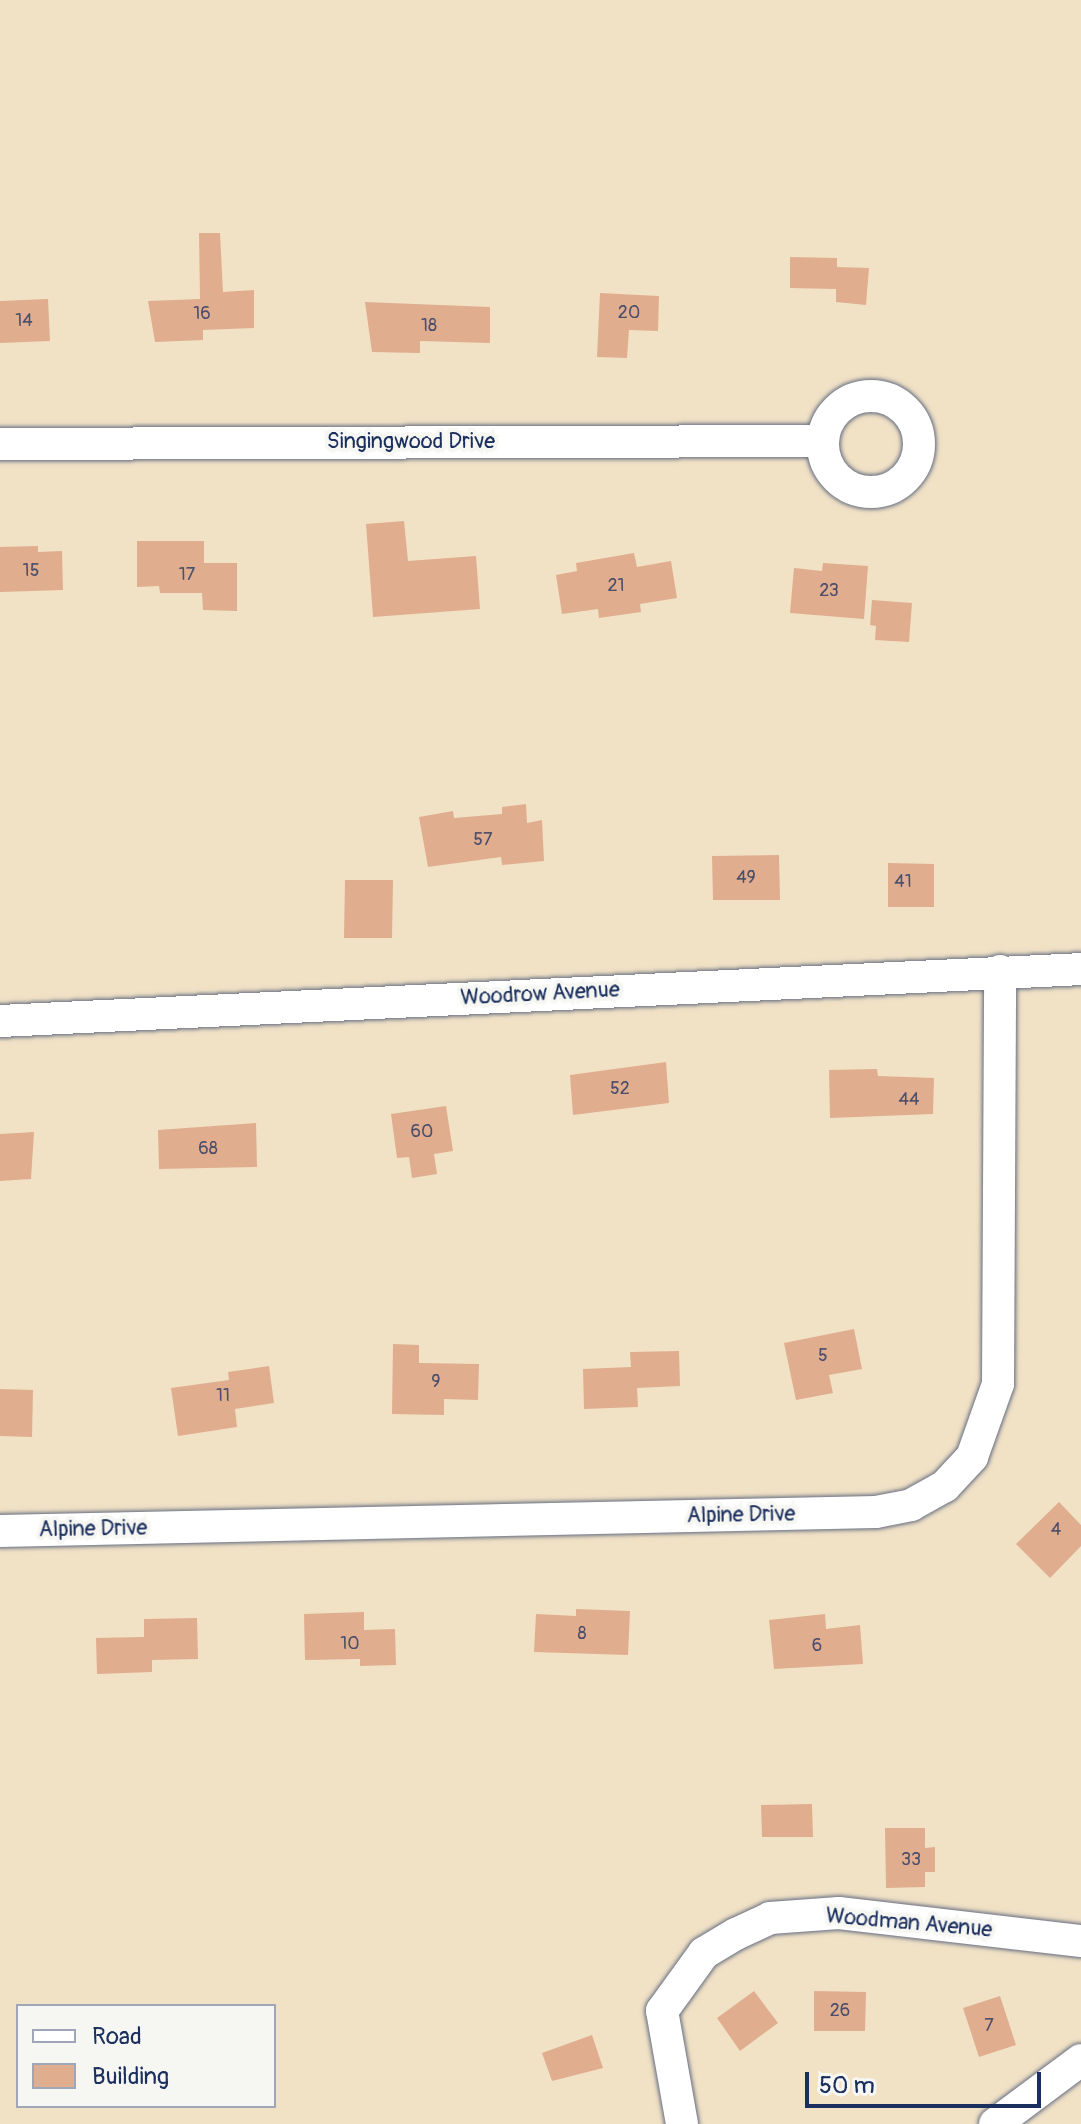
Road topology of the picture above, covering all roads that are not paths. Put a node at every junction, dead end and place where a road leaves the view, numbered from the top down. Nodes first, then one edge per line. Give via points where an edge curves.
1 (822, 441) dead end
2 (0, 444) edge
3 (1081, 969) edge
4 (1000, 971) junction
5 (0, 1021) edge
6 (0, 1531) edge
7 (1081, 1941) edge
8 (1081, 2060) edge
9 (682, 2124) edge
10 (995, 2124) edge

1 - 2 street, Singingwood Drive
3 - 4 street, Woodrow Avenue
4 - 5 street, Woodrow Avenue
4 - 6 street, Alpine Drive via 998,1384 972,1457 934,1492 911,1505 876,1512
7 - 9 street, Woodman Avenue via 839,1913 770,1918 714,1947 695,1964 662,2011
8 - 10 street

